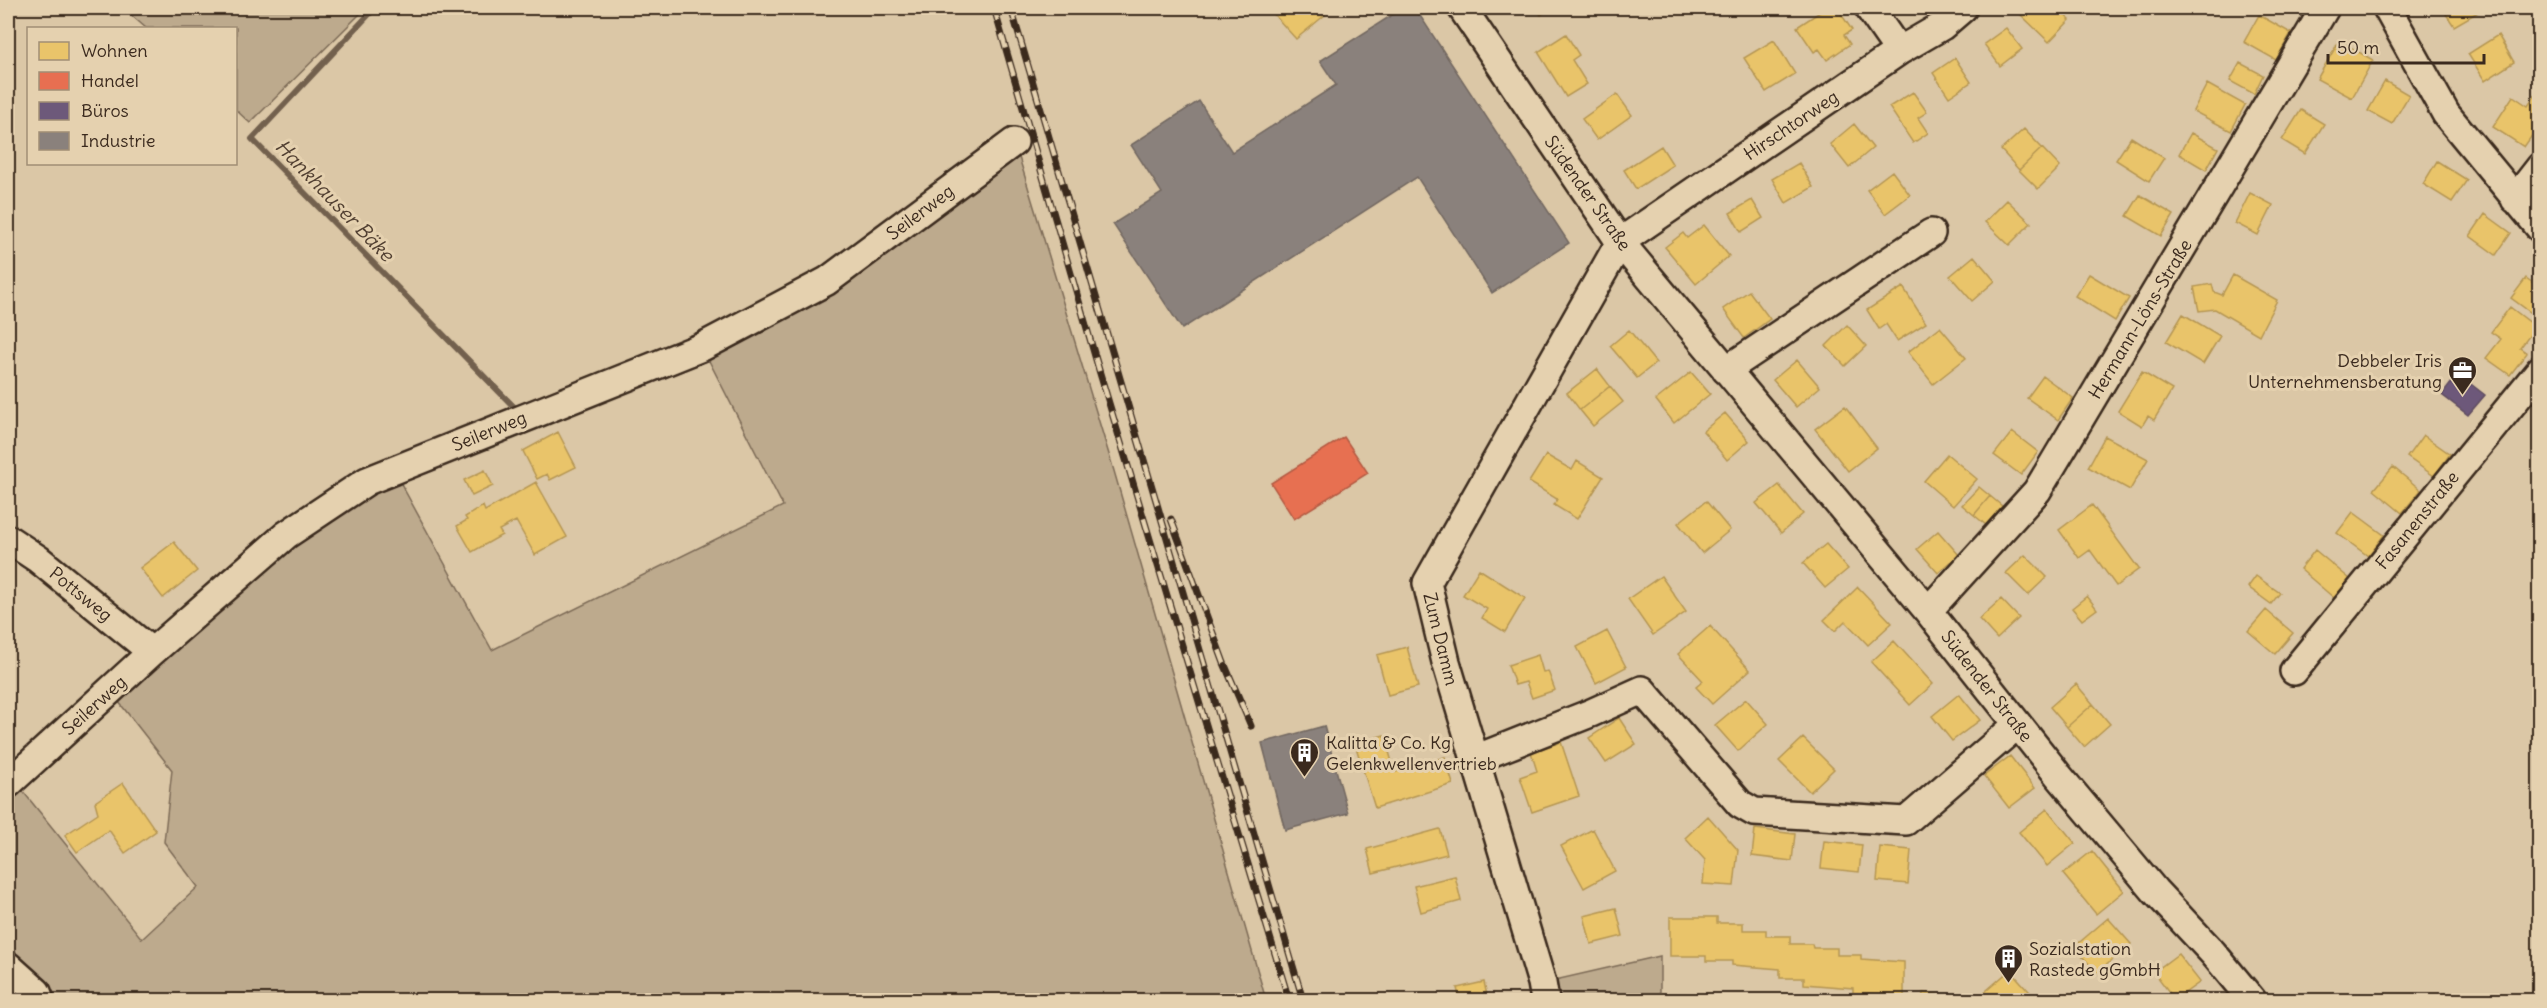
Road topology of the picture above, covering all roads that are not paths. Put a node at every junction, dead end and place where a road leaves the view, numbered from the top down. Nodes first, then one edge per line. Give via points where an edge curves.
1 (1462, 8) edge
2 (1869, 8) edge
3 (1963, 8) edge
4 (2325, 8) edge
5 (2387, 8) edge
6 (1899, 51) junction
7 (1014, 142) dead end
8 (2540, 167) edge
9 (2515, 199) junction
10 (2540, 228) edge
11 (1930, 233) dead end
12 (1620, 242) junction
13 (1726, 369) junction
14 (2540, 370) edge
15 (8, 539) edge
16 (1928, 611) junction
17 (152, 652) junction
18 (2294, 670) dead end
19 (2017, 725) junction
20 (1475, 759) junction
21 (8, 784) edge
22 (8, 966) edge
23 (40, 1000) edge
24 (1545, 1000) edge
25 (2252, 1000) edge

1 - 12 street, Südender Straße
2 - 6 street
3 - 6 street, Hirschtorweg via 1942,26
4 - 16 street, Hermann-Löns-Straße via 2037,491
5 - 9 street via 2446,114
6 - 12 street, Hirschtorweg
7 - 17 street, Seilerweg via 827,281 750,323 702,347 366,481 286,535
8 - 9 street
9 - 10 street
11 - 13 street
12 - 13 street, Südender Straße
12 - 20 street, Zum Damm via 1427,583
13 - 16 street, Südender Straße
14 - 18 street, Fasanenstraße
15 - 17 street, Pottsweg
16 - 19 street, Südender Straße
17 - 21 street, Seilerweg
19 - 20 street via 1906,821 1754,812 1740,804 1642,690
19 - 25 street, Südender Straße
20 - 24 street, Zum Damm
22 - 23 street

